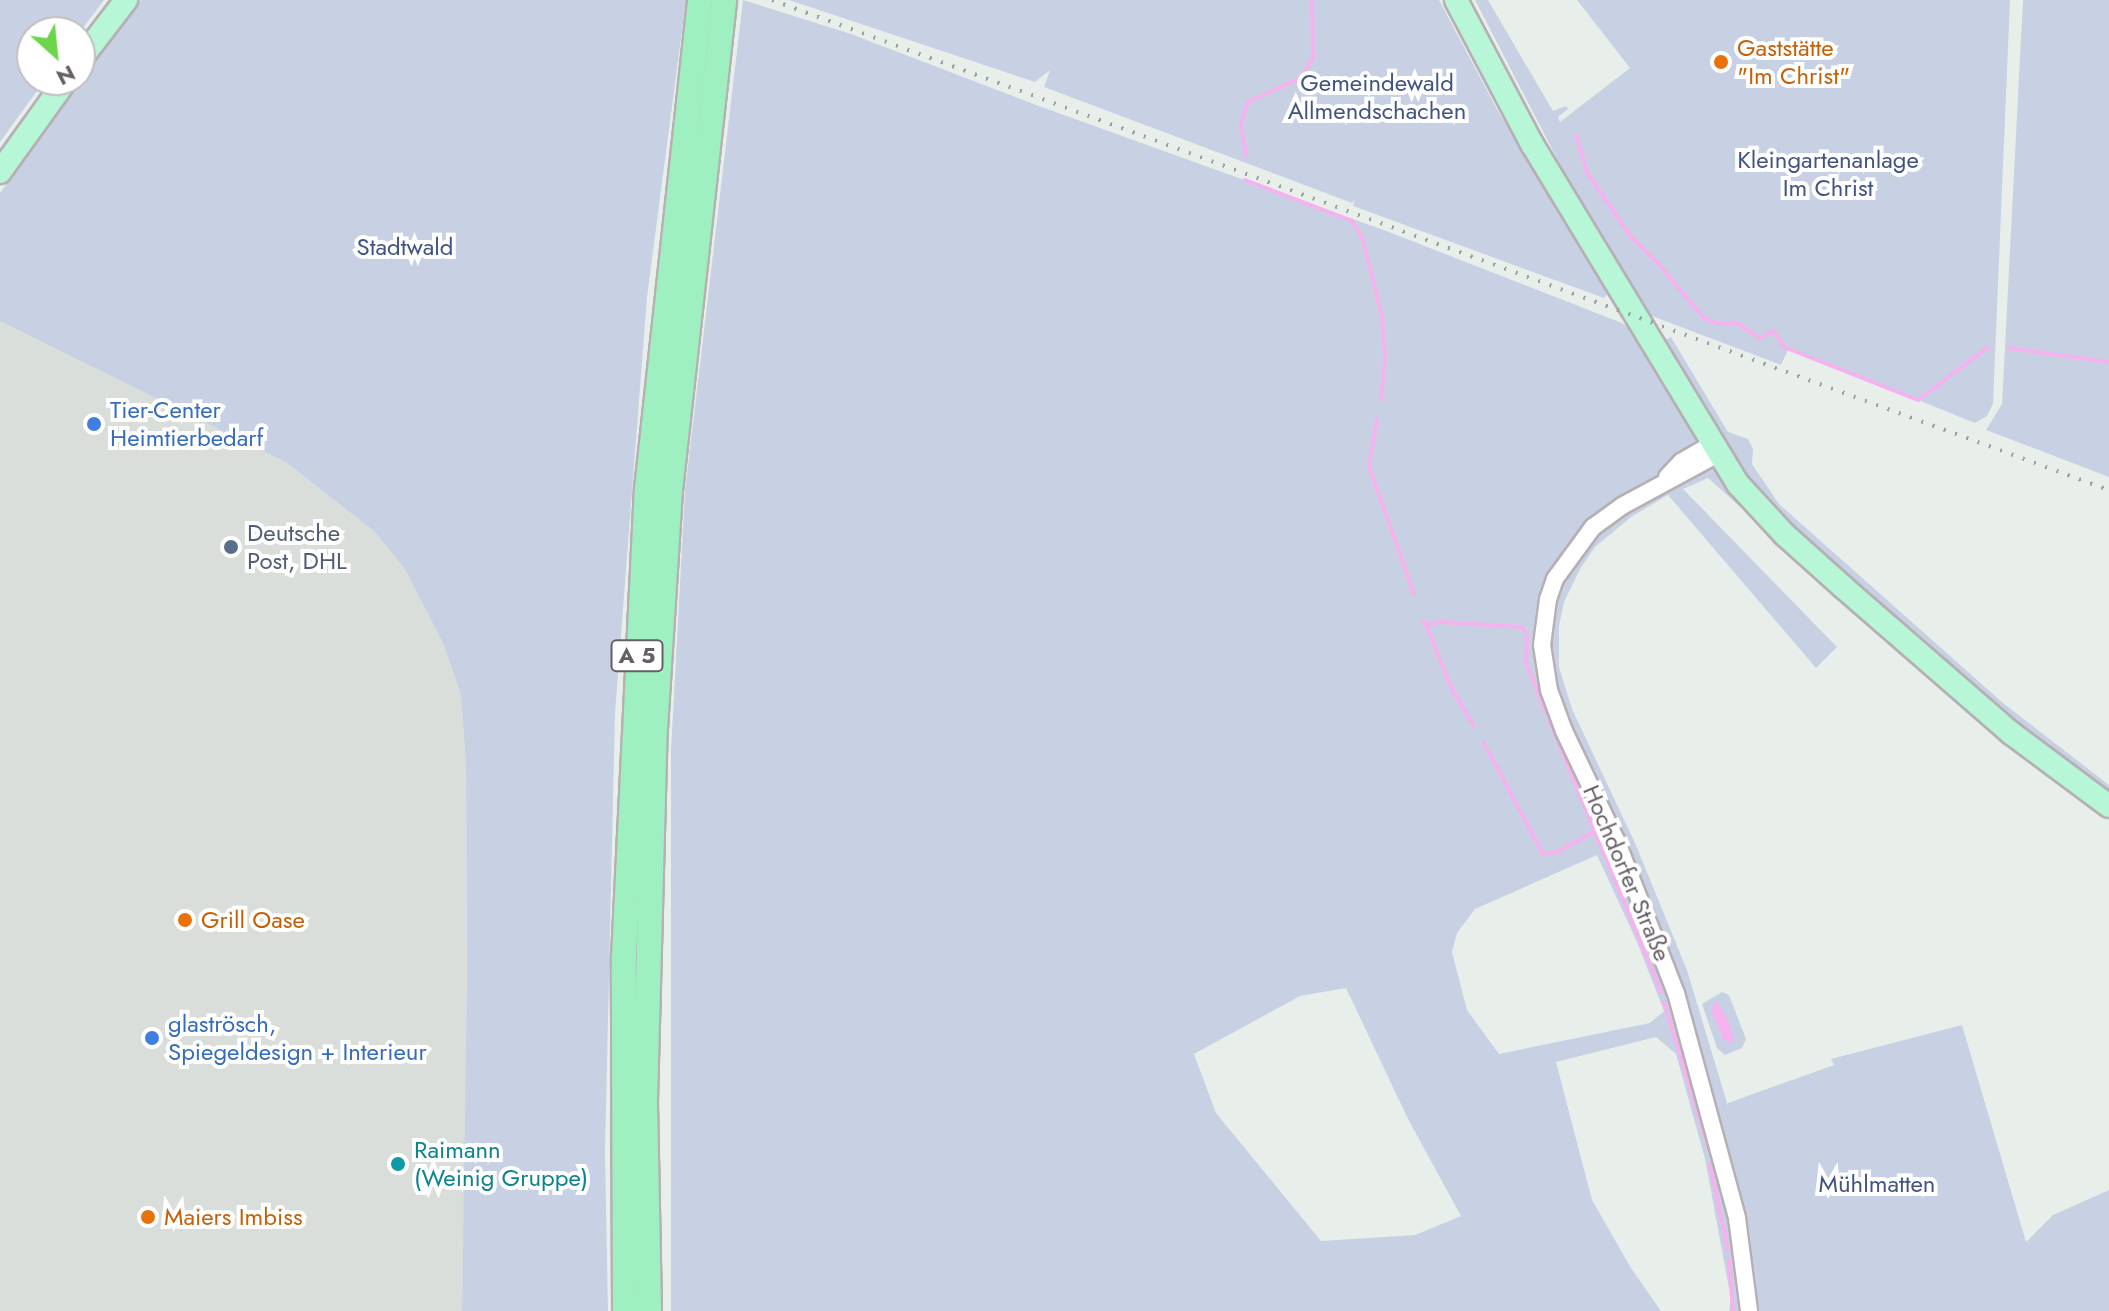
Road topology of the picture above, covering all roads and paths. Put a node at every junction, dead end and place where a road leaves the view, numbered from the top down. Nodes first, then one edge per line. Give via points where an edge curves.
1 (126, 0) edge
2 (1456, 0) edge
3 (711, 3) edge
4 (96, 39) edge
5 (55, 96) edge
6 (0, 172) edge
7 (1699, 421) junction
8 (1715, 449) junction
9 (1681, 462) junction
10 (1660, 484) junction
11 (2109, 806) edge
12 (625, 1311) edge
13 (649, 1311) edge
14 (1749, 1311) edge

1 - 4 main road
2 - 7 main road via 1509,104
3 - 12 highway, A 5 via 645,519 624,957
3 - 13 highway, A 5 via 655,729 645,1101
5 - 6 main road
7 - 8 main road
7 - 9 street
8 - 9 street, Hochdorfer Straße
8 - 10 street, Hochdorfer Straße
8 - 11 main road via 1784,534 2011,733
9 - 10 street, Hochdorfer Straße
10 - 14 street, Hochdorfer Straße via 1606,516 1575,548 1552,589 1542,645 1549,690 1564,731 1617,842 1685,1023 1742,1241

